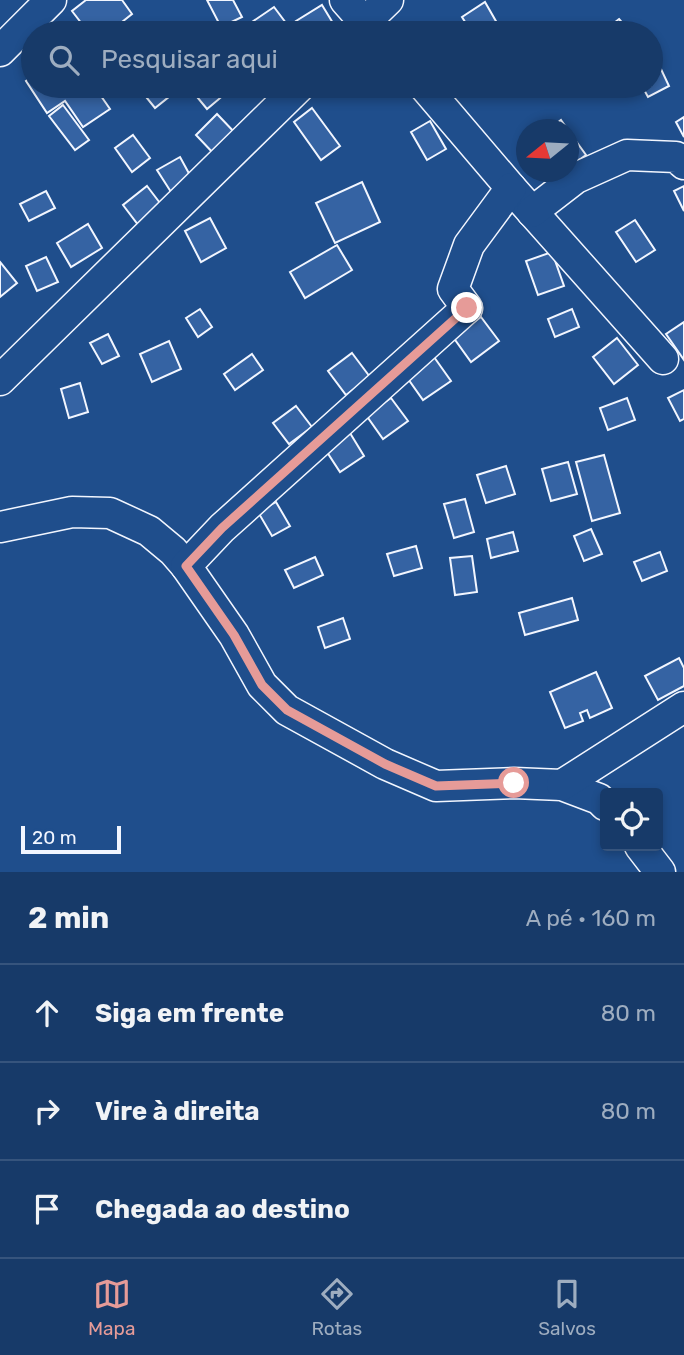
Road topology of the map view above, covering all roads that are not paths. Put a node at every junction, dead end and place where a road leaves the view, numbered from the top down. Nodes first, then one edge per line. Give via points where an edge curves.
1 (51, 0) edge
2 (345, 0) edge
3 (388, 0) edge
4 (30, 21) edge
5 (358, 21) edge
6 (371, 21) edge
7 (21, 30) edge
8 (0, 51) edge
9 (288, 98) edge
10 (434, 98) edge
11 (684, 164) edge
12 (511, 188) junction
13 (532, 212) junction
14 (663, 359) dead end
15 (0, 380) edge
16 (0, 527) edge
17 (186, 566) junction
18 (684, 707) edge
19 (562, 785) junction
20 (600, 800) edge
21 (644, 851) edge
22 (660, 872) edge

1 - 4 street
2 - 5 street
3 - 6 street
7 - 8 street
9 - 15 street
10 - 12 street
11 - 13 street via 676,157 627,155 576,178
12 - 13 street
12 - 17 street via 469,246 453,289 467,308 222,528
13 - 14 street
16 - 17 street via 72,512 110,513 149,531
17 - 19 street via 262,685 287,710 385,764 436,786
18 - 19 street
19 - 20 street
21 - 22 street

